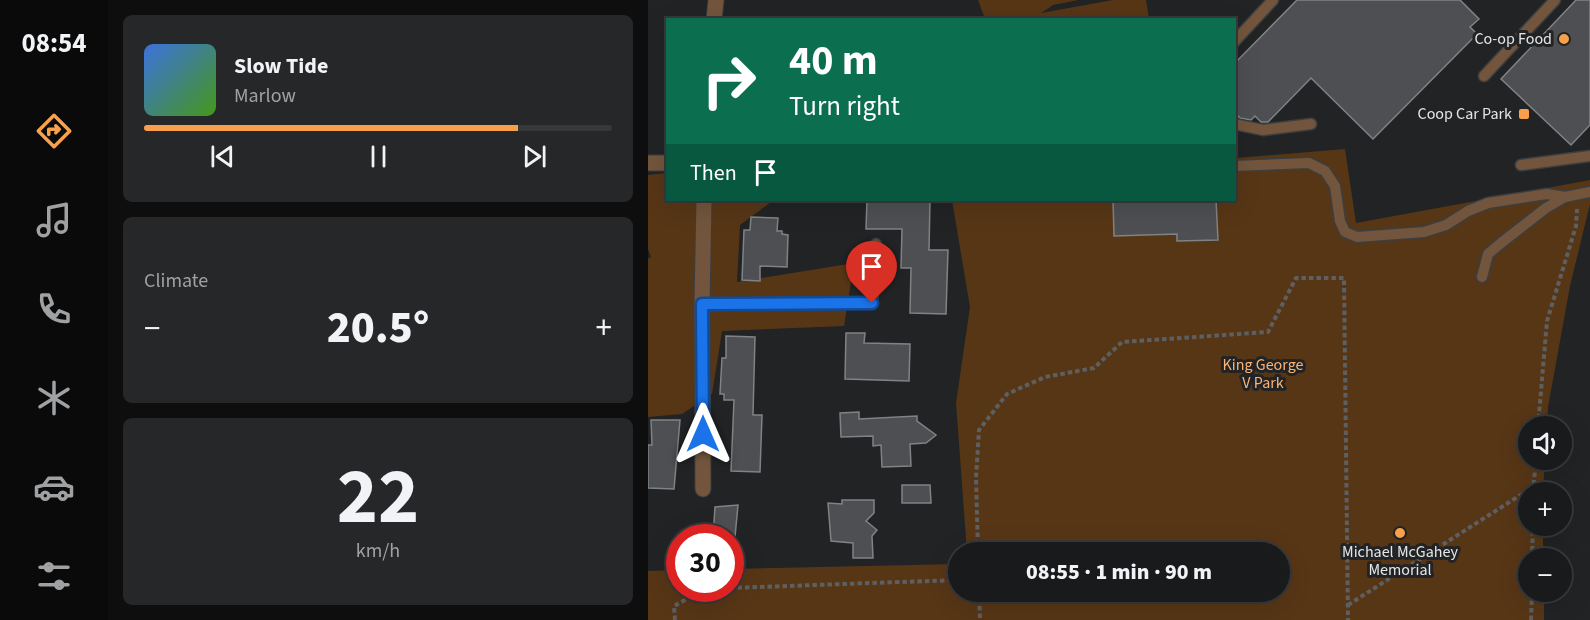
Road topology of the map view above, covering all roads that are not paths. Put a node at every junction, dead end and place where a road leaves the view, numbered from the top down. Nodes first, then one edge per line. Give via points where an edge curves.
1 (716, 0) edge
2 (1274, 0) edge
3 (1555, 0) edge
4 (714, 18) edge
5 (1236, 40) edge
6 (1484, 76) dead end
7 (1236, 124) edge
8 (1311, 124) dead end
9 (1590, 156) edge
10 (648, 163) edge
11 (666, 163) edge
12 (1521, 165) dead end
13 (1236, 166) edge
14 (1590, 192) edge
15 (1564, 197) junction
16 (704, 201) edge
17 (876, 244) dead end
18 (1482, 277) dead end
19 (702, 304) junction
20 (704, 489) dead end

1 - 4 street
2 - 5 lane
3 - 6 lane
7 - 8 lane via 1263,130
9 - 12 lane
10 - 11 street
13 - 15 lane via 1309,163 1325,171 1335,186 1345,232 1357,237 1424,231 1446,225 1488,203 1547,194
14 - 15 lane
15 - 18 lane via 1488,254
16 - 19 street
17 - 19 lane via 872,303
19 - 20 street

